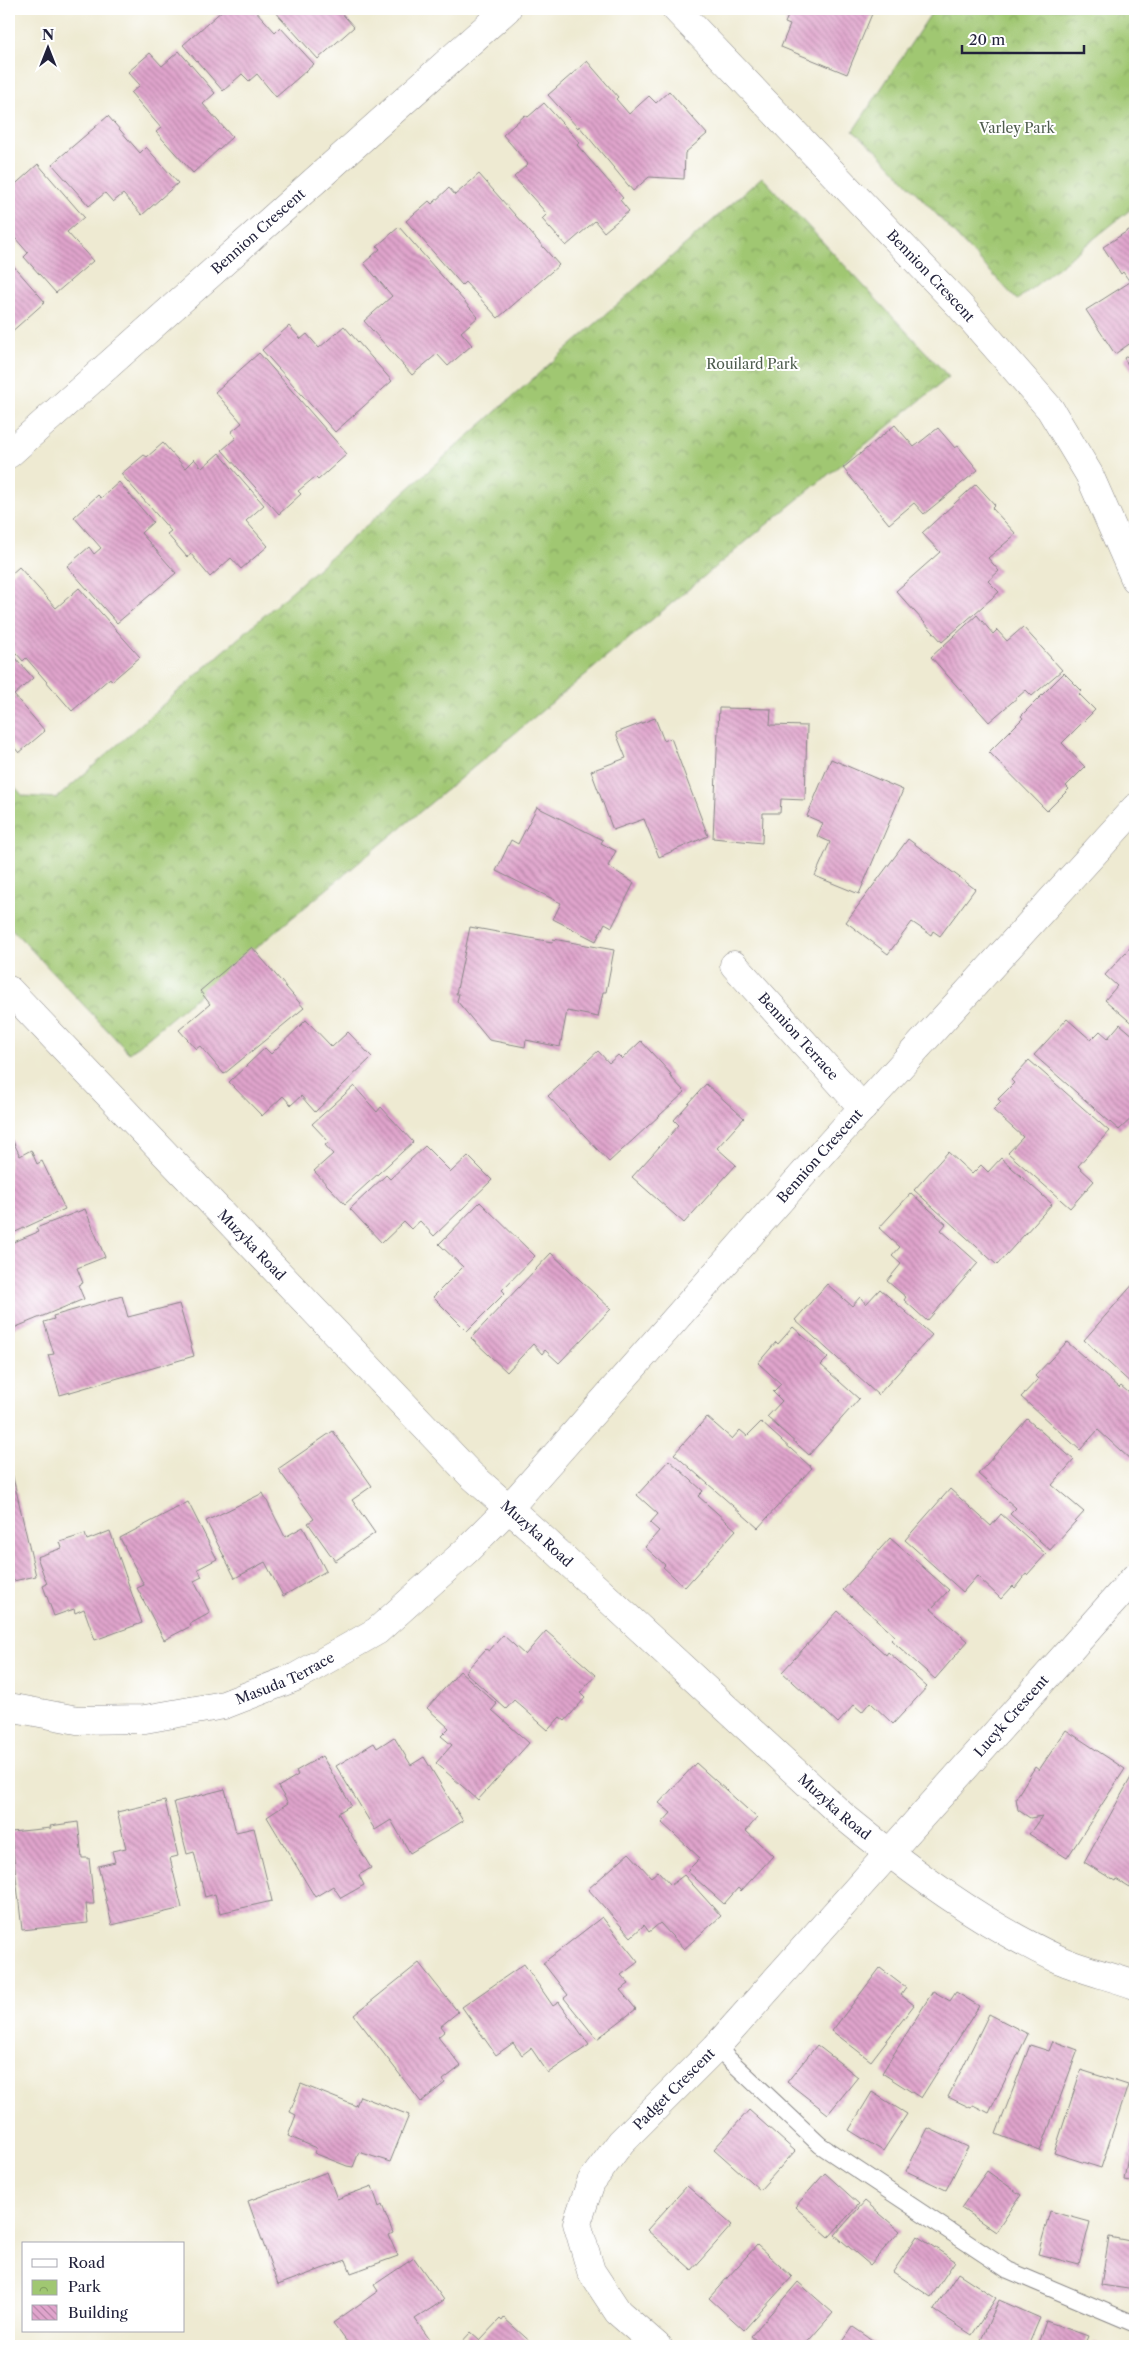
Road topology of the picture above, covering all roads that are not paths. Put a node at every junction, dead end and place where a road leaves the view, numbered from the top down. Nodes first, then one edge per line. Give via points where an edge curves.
1 (507, 9) edge
2 (676, 9) edge
3 (9, 454) edge
4 (1135, 579) edge
5 (1135, 808) edge
6 (734, 965) dead end
7 (9, 990) edge
8 (863, 1108) junction
9 (508, 1509) junction
10 (1135, 1577) edge
11 (9, 1707) edge
12 (888, 1854) junction
13 (1135, 1984) edge
14 (716, 2047) junction
15 (1135, 2324) edge
16 (657, 2346) edge

1 - 3 street, Bennion Crescent
2 - 4 street, Bennion Crescent via 958,306 1050,409 1089,474
5 - 8 street, Bennion Crescent
6 - 8 street, Bennion Terrace
7 - 9 street, Muzyka Road via 470,1474
8 - 9 street, Bennion Crescent
9 - 11 street, Masuda Terrace via 468,1550 376,1631 287,1680 224,1705 145,1718 77,1720
9 - 12 street, Muzyka Road
10 - 12 street, Lucyk Crescent
12 - 13 street, Muzyka Road via 972,1912 1060,1960
12 - 14 street, Padget Crescent
14 - 15 lane via 820,2145 1008,2270
14 - 16 street, Padget Crescent via 621,2142 591,2182 577,2223 591,2271 618,2312

